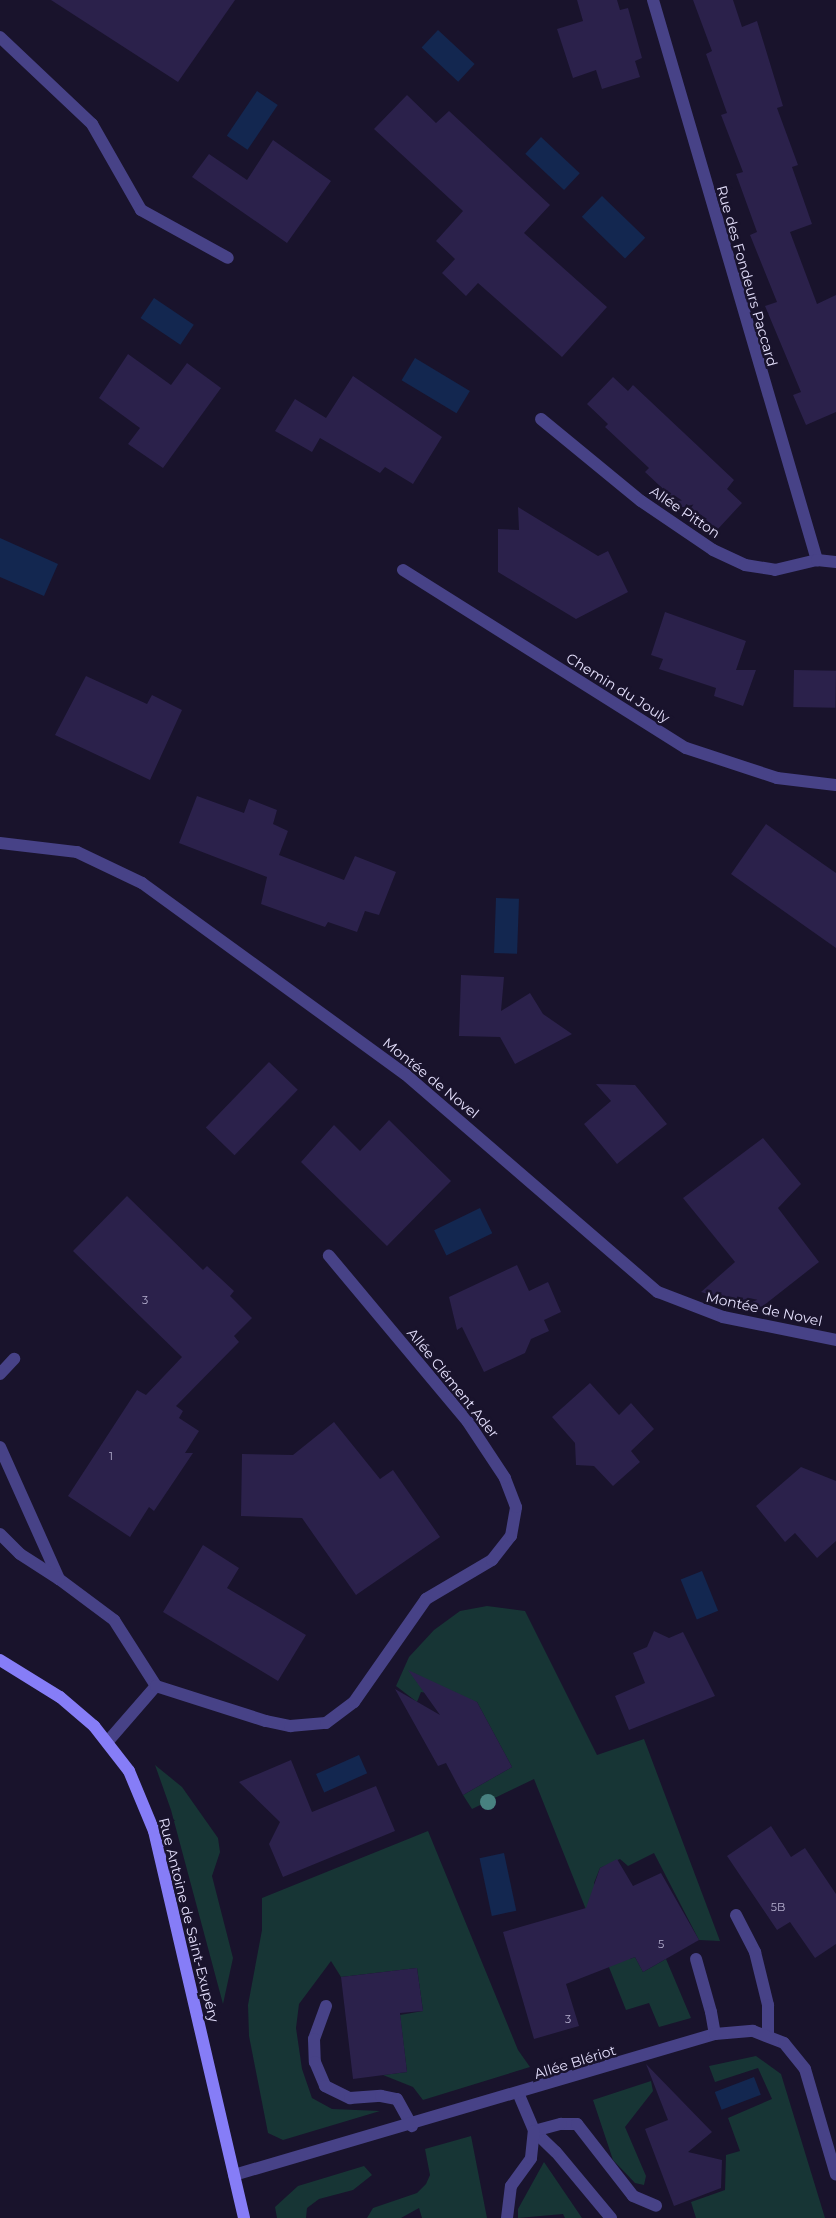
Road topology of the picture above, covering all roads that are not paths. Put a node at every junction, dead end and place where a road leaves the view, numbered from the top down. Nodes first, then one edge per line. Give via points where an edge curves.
1 (653, 0) edge
2 (0, 36) edge
3 (228, 258) dead end
4 (541, 419) dead end
5 (817, 560) junction
6 (836, 562) edge
7 (403, 570) dead end
8 (836, 785) edge
9 (0, 843) edge
10 (329, 1256) dead end
11 (836, 1340) edge
12 (14, 1359) dead end
13 (0, 1374) edge
14 (0, 1447) edge
15 (0, 1534) edge
16 (59, 1579) junction
17 (0, 1660) edge
18 (156, 1686) junction
19 (108, 1740) junction
20 (736, 1915) dead end
21 (696, 1960) dead end
22 (326, 2006) dead end
23 (715, 2034) junction
24 (768, 2034) junction
25 (519, 2095) junction
26 (412, 2126) junction
27 (534, 2131) junction
28 (234, 2175) junction
29 (836, 2175) edge
30 (656, 2206) dead end
31 (244, 2218) edge
32 (507, 2218) edge
33 (611, 2218) edge

1 - 5 street, Rue des Fondeurs Paccard
2 - 3 street via 92,124 141,210
4 - 5 street, Allée Pitton via 641,501 713,550 745,565 775,570
5 - 6 street, Allée Pitton
7 - 8 street, Chemin du Jouly via 686,748 776,778
9 - 11 street, Montée de Novel via 77,852 142,883 405,1074 658,1292 678,1304 723,1317
10 - 18 street, Allée Clément Ader via 468,1422 505,1478 516,1507 511,1536 492,1560 426,1599 354,1702 326,1723 290,1726 266,1721
12 - 13 street
14 - 16 street
15 - 16 street via 20,1554
16 - 18 street via 114,1620
17 - 19 street, Rue Antoine de Saint-Exupéry via 60,1697
18 - 19 street
19 - 28 street, Rue Antoine de Saint-Exupéry via 129,1771 154,1831
20 - 24 street via 755,1952 768,2005
21 - 23 street
22 - 26 street via 314,2039 315,2062 325,2086 350,2098 381,2096 397,2099
23 - 24 street, Allée Blériot
23 - 25 street, Allée Blériot
24 - 29 street via 796,2054 804,2069
25 - 26 street, Allée Blériot
25 - 27 street
26 - 28 street, Allée Blériot
27 - 30 street via 561,2124 577,2124 633,2196
27 - 32 street via 531,2158 512,2186
27 - 33 street via 556,2152
28 - 31 street, Rue Antoine de Saint-Exupéry

